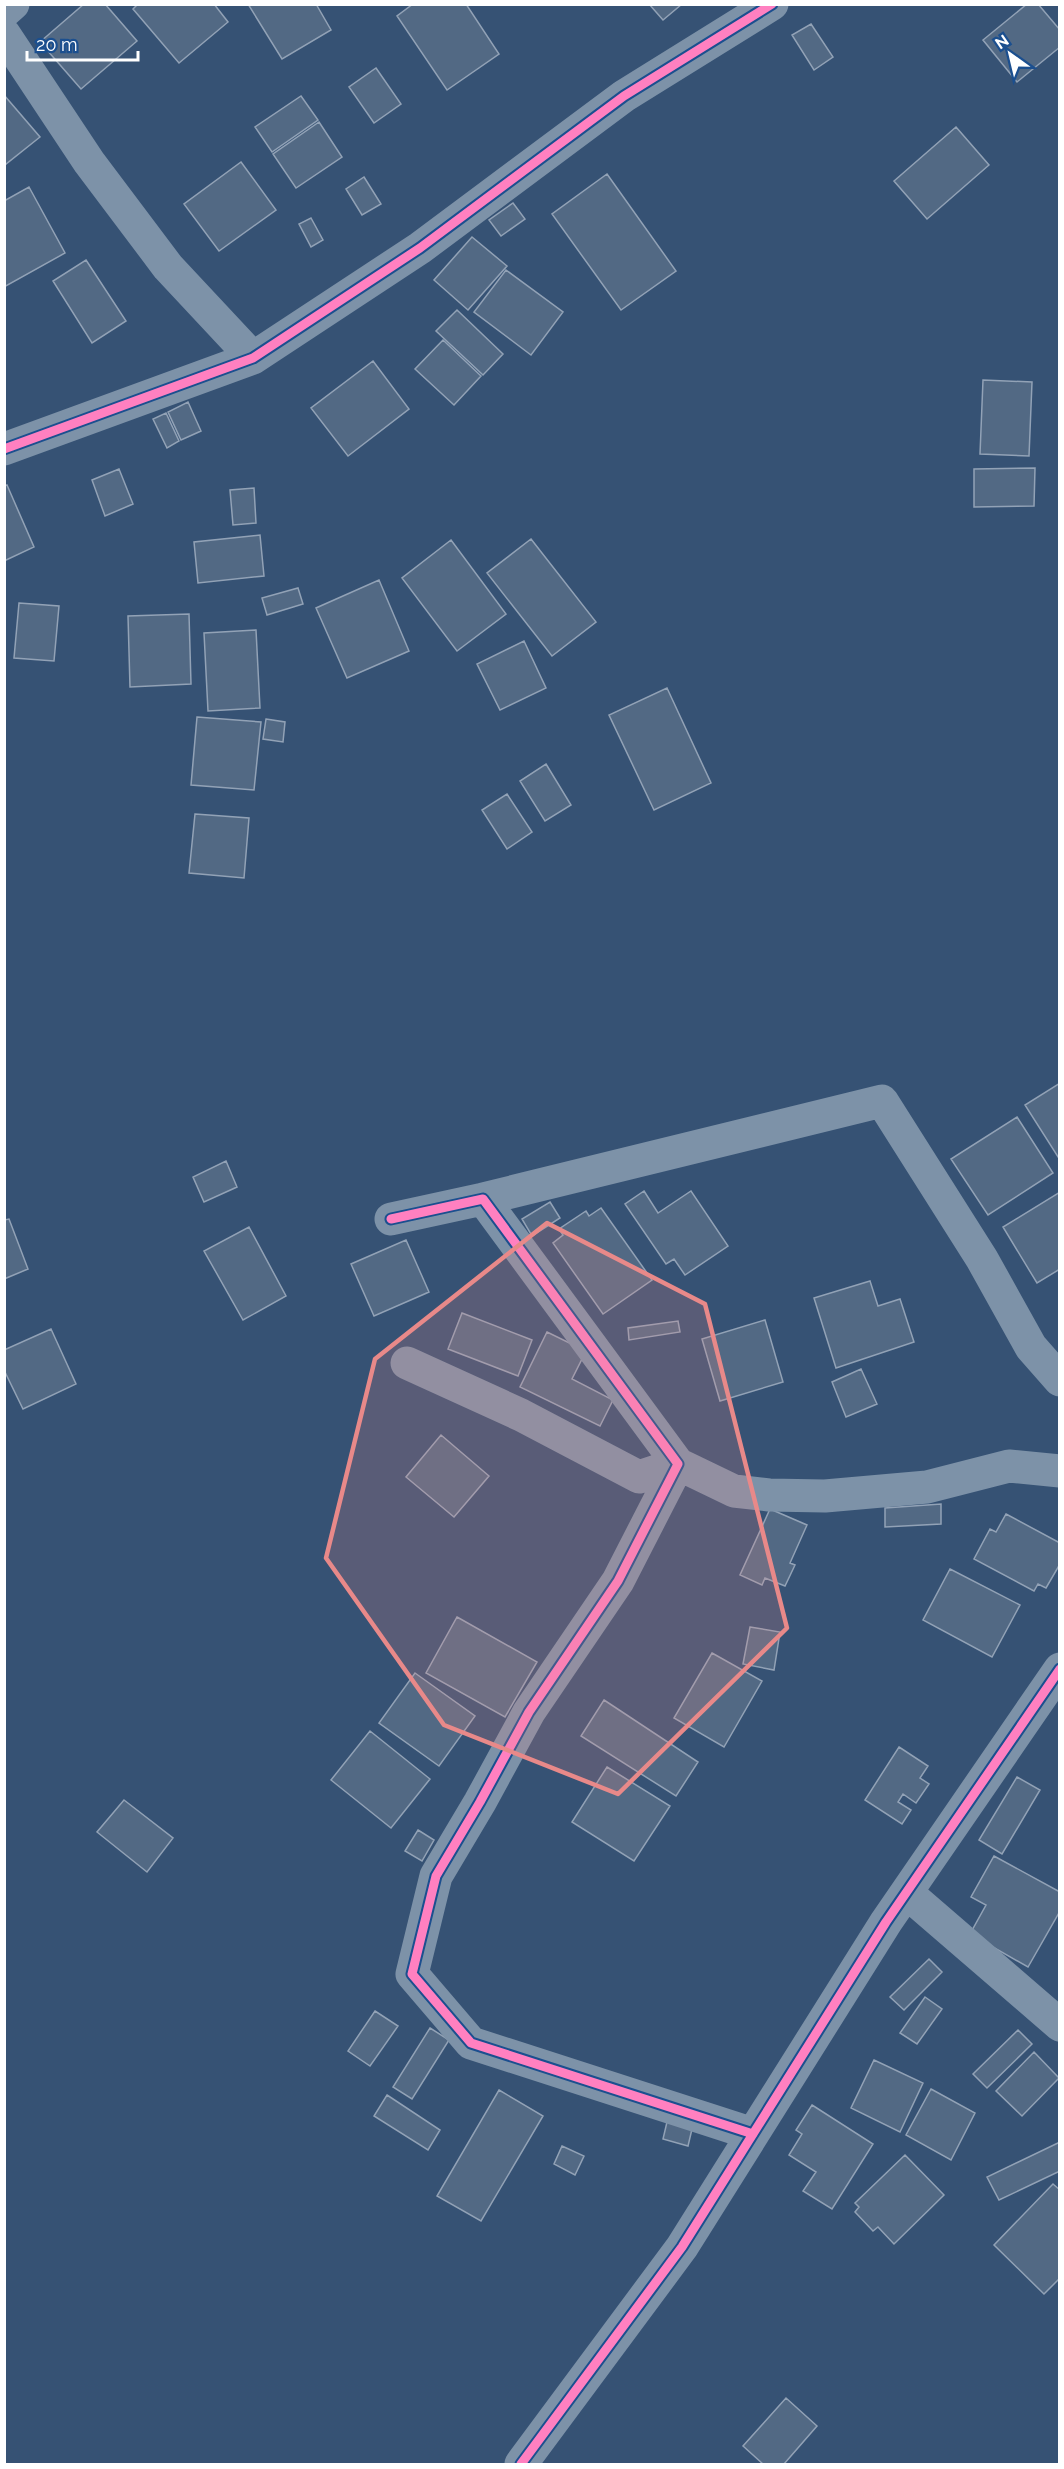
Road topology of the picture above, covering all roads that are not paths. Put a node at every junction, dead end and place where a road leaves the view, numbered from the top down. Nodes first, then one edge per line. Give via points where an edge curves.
1 (13, 4) edge
2 (772, 4) edge
3 (4, 12) edge
4 (4, 34) edge
5 (253, 358) junction
6 (4, 449) edge
7 (483, 1200) junction
8 (391, 1219) dead end
9 (407, 1363) dead end
10 (1059, 1380) edge
11 (678, 1464) junction
12 (1059, 1471) edge
13 (1059, 1670) edge
14 (907, 1893) junction
15 (1059, 2025) edge
16 (753, 2134) junction
17 (532, 2460) edge

1 - 3 street
2 - 5 street via 624,96 420,248
4 - 5 street via 89,162 168,267
5 - 6 street
7 - 8 street
7 - 10 street via 882,1101 982,1259 1031,1347
7 - 11 street
9 - 11 street via 521,1415 639,1477
11 - 12 street via 734,1491 813,1496 927,1487 1009,1466
11 - 16 street via 618,1581 529,1712 436,1876 412,1974 471,2043
13 - 14 street
14 - 15 street
14 - 16 street
16 - 17 street via 682,2247

